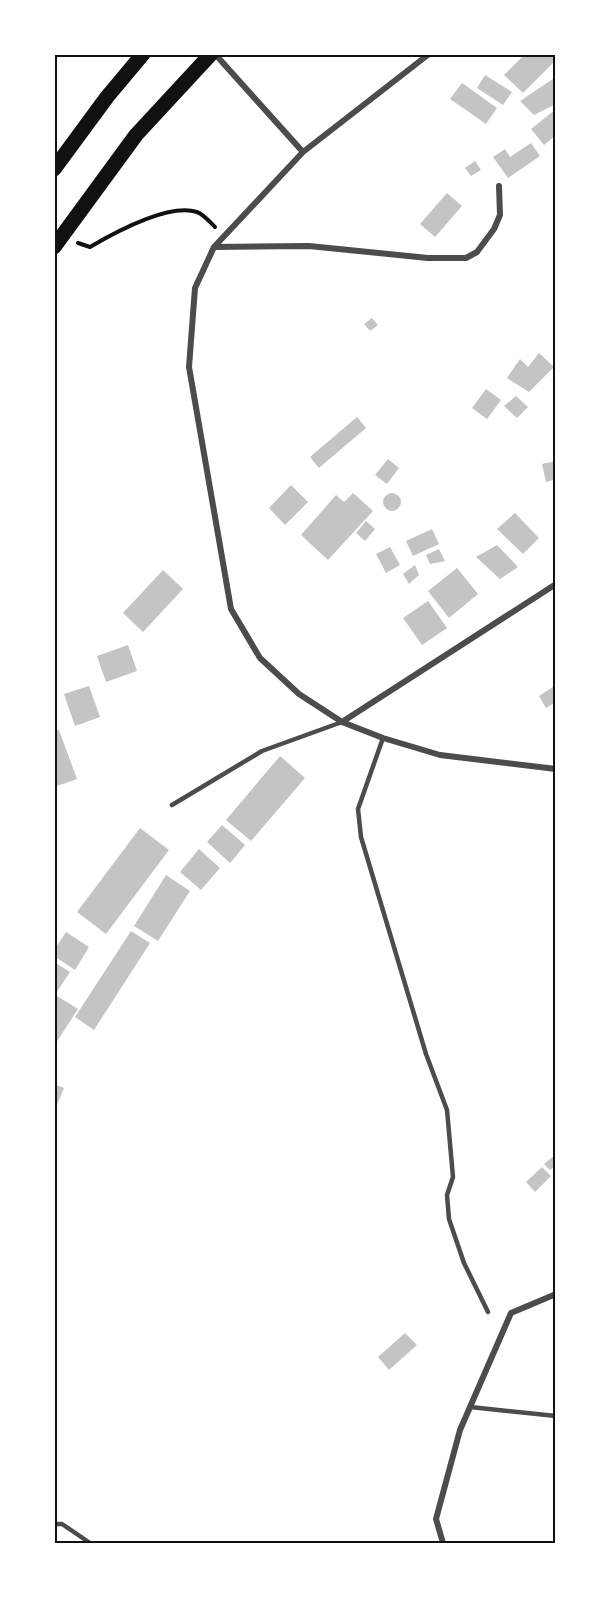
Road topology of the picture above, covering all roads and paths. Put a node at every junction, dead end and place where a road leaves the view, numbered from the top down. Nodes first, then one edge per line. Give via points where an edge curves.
1 (143, 54) edge
2 (213, 54) edge
3 (429, 54) edge
4 (303, 152) junction
5 (54, 169) edge
6 (499, 186) dead end
7 (225, 235) junction
8 (58, 242) edge
9 (214, 247) junction
10 (556, 584) edge
11 (342, 722) junction
12 (383, 738) junction
13 (556, 769) edge
14 (172, 805) dead end
15 (556, 1294) edge
16 (488, 1312) dead end
17 (470, 1407) junction
18 (556, 1416) edge
19 (54, 1524) edge
20 (90, 1543) edge
21 (443, 1543) edge

1 - 5 main road
2 - 4 street
2 - 8 main road via 136,135
3 - 4 street
4 - 7 street
6 - 9 street via 500,215 494,229 477,252 466,258 309,246
7 - 8 path via 197,212 172,211 111,234 90,247
7 - 9 street
9 - 11 street via 195,288 189,367 231,609 260,658 299,694
10 - 11 street
11 - 12 street
11 - 14 lane via 262,751
12 - 13 street via 440,755
12 - 16 lane via 358,809 362,837 426,1054 447,1110 453,1176 447,1195 449,1218 464,1263
15 - 17 street via 511,1313
17 - 18 lane
17 - 21 street via 436,1519
19 - 20 lane via 62,1524

